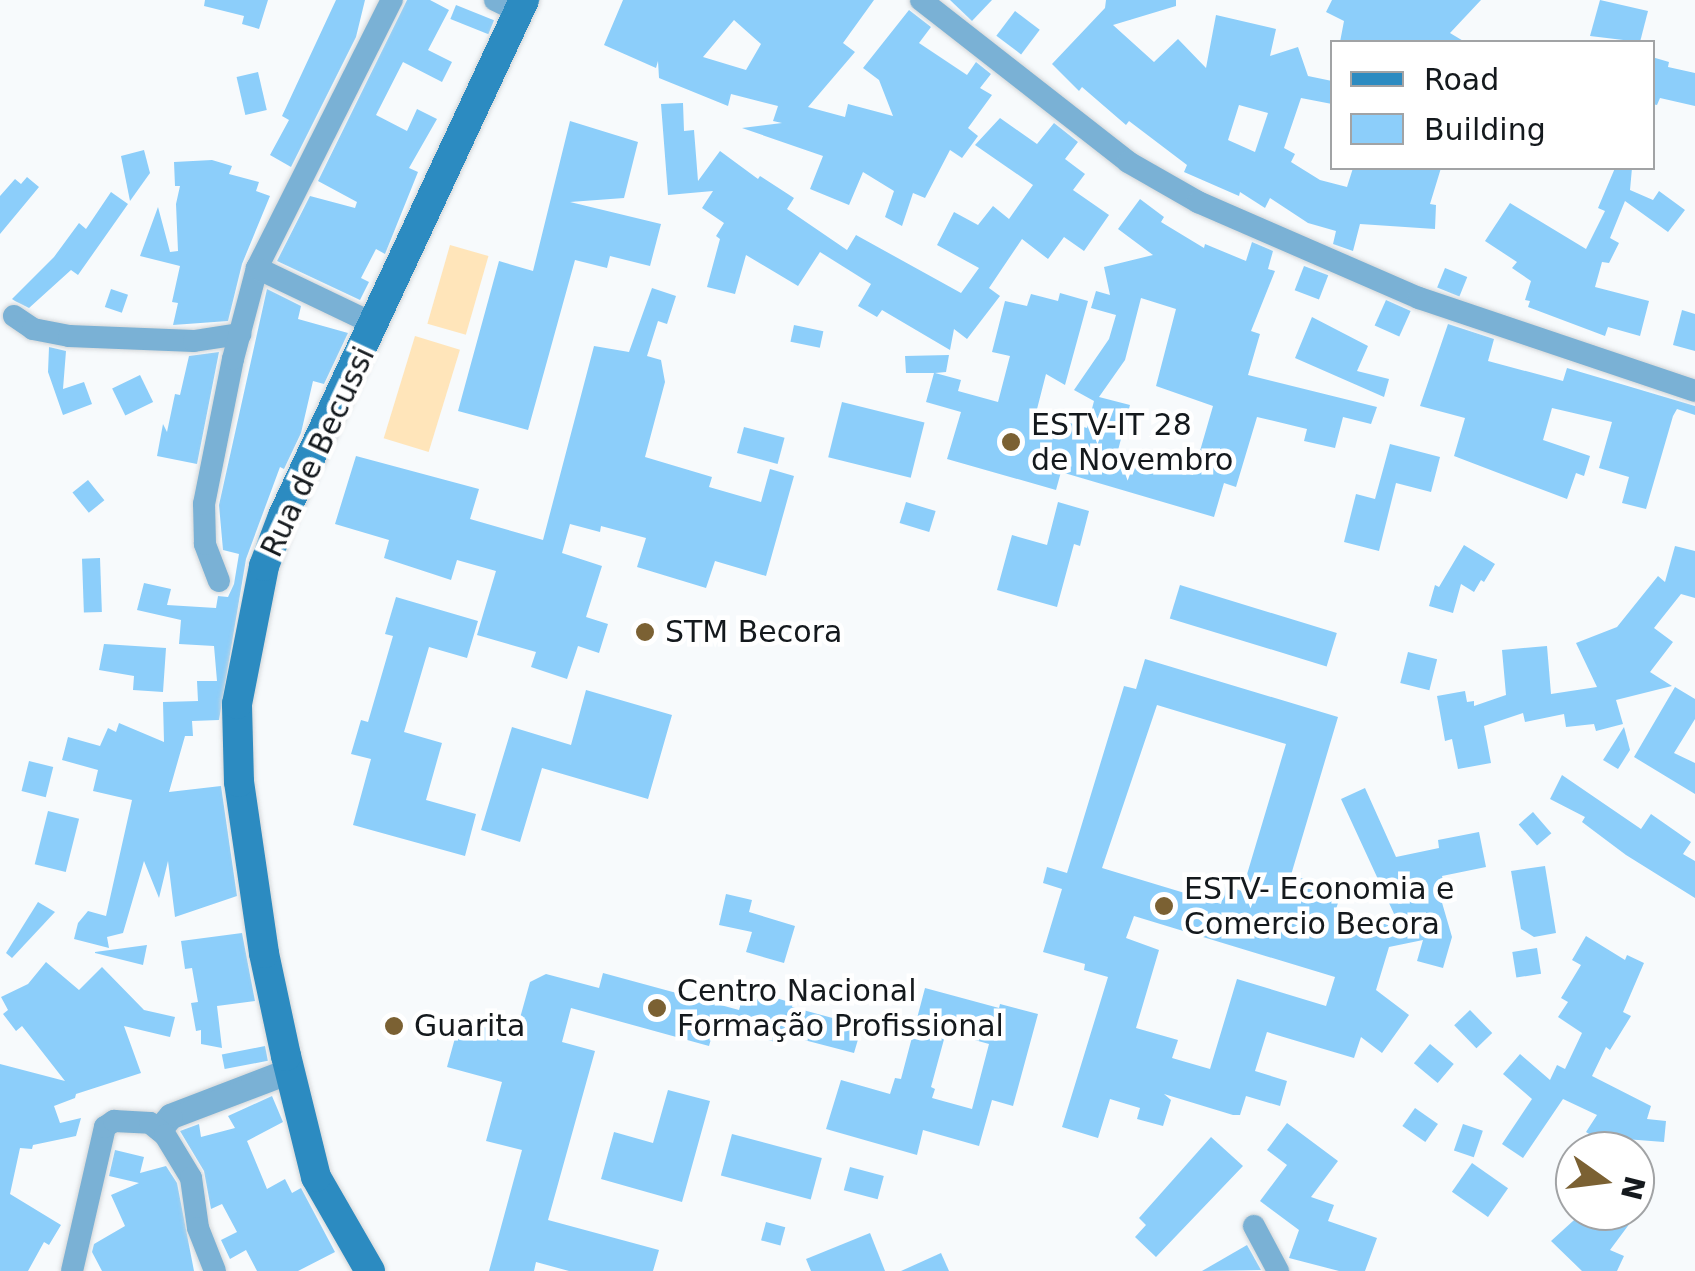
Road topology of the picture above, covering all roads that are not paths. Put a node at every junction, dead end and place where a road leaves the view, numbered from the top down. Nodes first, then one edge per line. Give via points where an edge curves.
1 (392, 0) edge
2 (921, 0) edge
3 (512, 4) edge
4 (257, 268) junction
5 (14, 316) dead end
6 (376, 324) junction
7 (240, 334) junction
8 (1695, 391) edge
9 (219, 581) dead end
10 (159, 1130) junction
11 (1254, 1226) dead end
12 (75, 1268) edge
13 (215, 1271) edge
14 (370, 1271) edge
15 (1278, 1271) edge

1 - 4 street
2 - 8 street via 1128,162 1198,202 1419,298
3 - 6 street, Rua de Becussi
4 - 6 street
4 - 7 street
5 - 7 street via 48,334 68,336 194,341
6 - 14 street, Rua de Becussi via 264,566 237,704 239,782 286,1056 316,1178
7 - 9 street via 202,523
10 - 10 street via 170,1115 287,1070 172,1118
10 - 12 street via 150,1123 105,1127
10 - 13 street via 191,1178 198,1228
11 - 15 street

